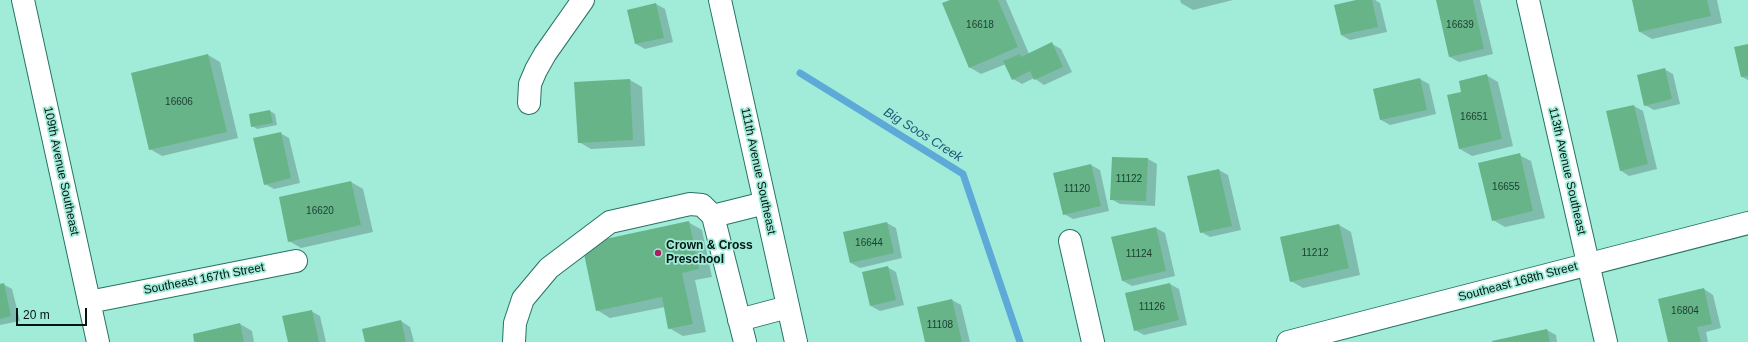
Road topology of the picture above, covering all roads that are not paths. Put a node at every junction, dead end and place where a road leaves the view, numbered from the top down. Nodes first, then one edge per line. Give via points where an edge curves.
1 (23, 0) edge
2 (583, 0) edge
3 (720, 0) edge
4 (1528, 0) edge
5 (529, 103) dead end
6 (765, 203) junction
7 (713, 216) junction
8 (1748, 223) edge
9 (1070, 241) dead end
10 (296, 261) dead end
11 (1588, 263) junction
12 (89, 302) junction
13 (788, 307) junction
14 (739, 320) junction
15 (98, 342) edge
16 (514, 342) edge
17 (745, 342) edge
18 (796, 342) edge
19 (1093, 342) edge
20 (1288, 342) edge
21 (1606, 342) edge

1 - 12 street, 109th Avenue Southeast
2 - 5 street via 536,70 530,84
3 - 6 street, 111th Avenue Southeast
4 - 11 street, 113th Avenue Southeast
6 - 7 street
6 - 13 street, 111th Avenue Southeast
7 - 14 street
7 - 16 street via 702,205 690,204 610,222 549,268 523,299 515,323
8 - 11 street, Southeast 168th Street
9 - 19 street
10 - 12 street, Southeast 167th Street
11 - 20 street, Southeast 168th Street
11 - 21 street, 113th Avenue Southeast
12 - 15 street, 109th Avenue Southeast
13 - 14 street
13 - 18 street, 111th Avenue Southeast
14 - 17 street

